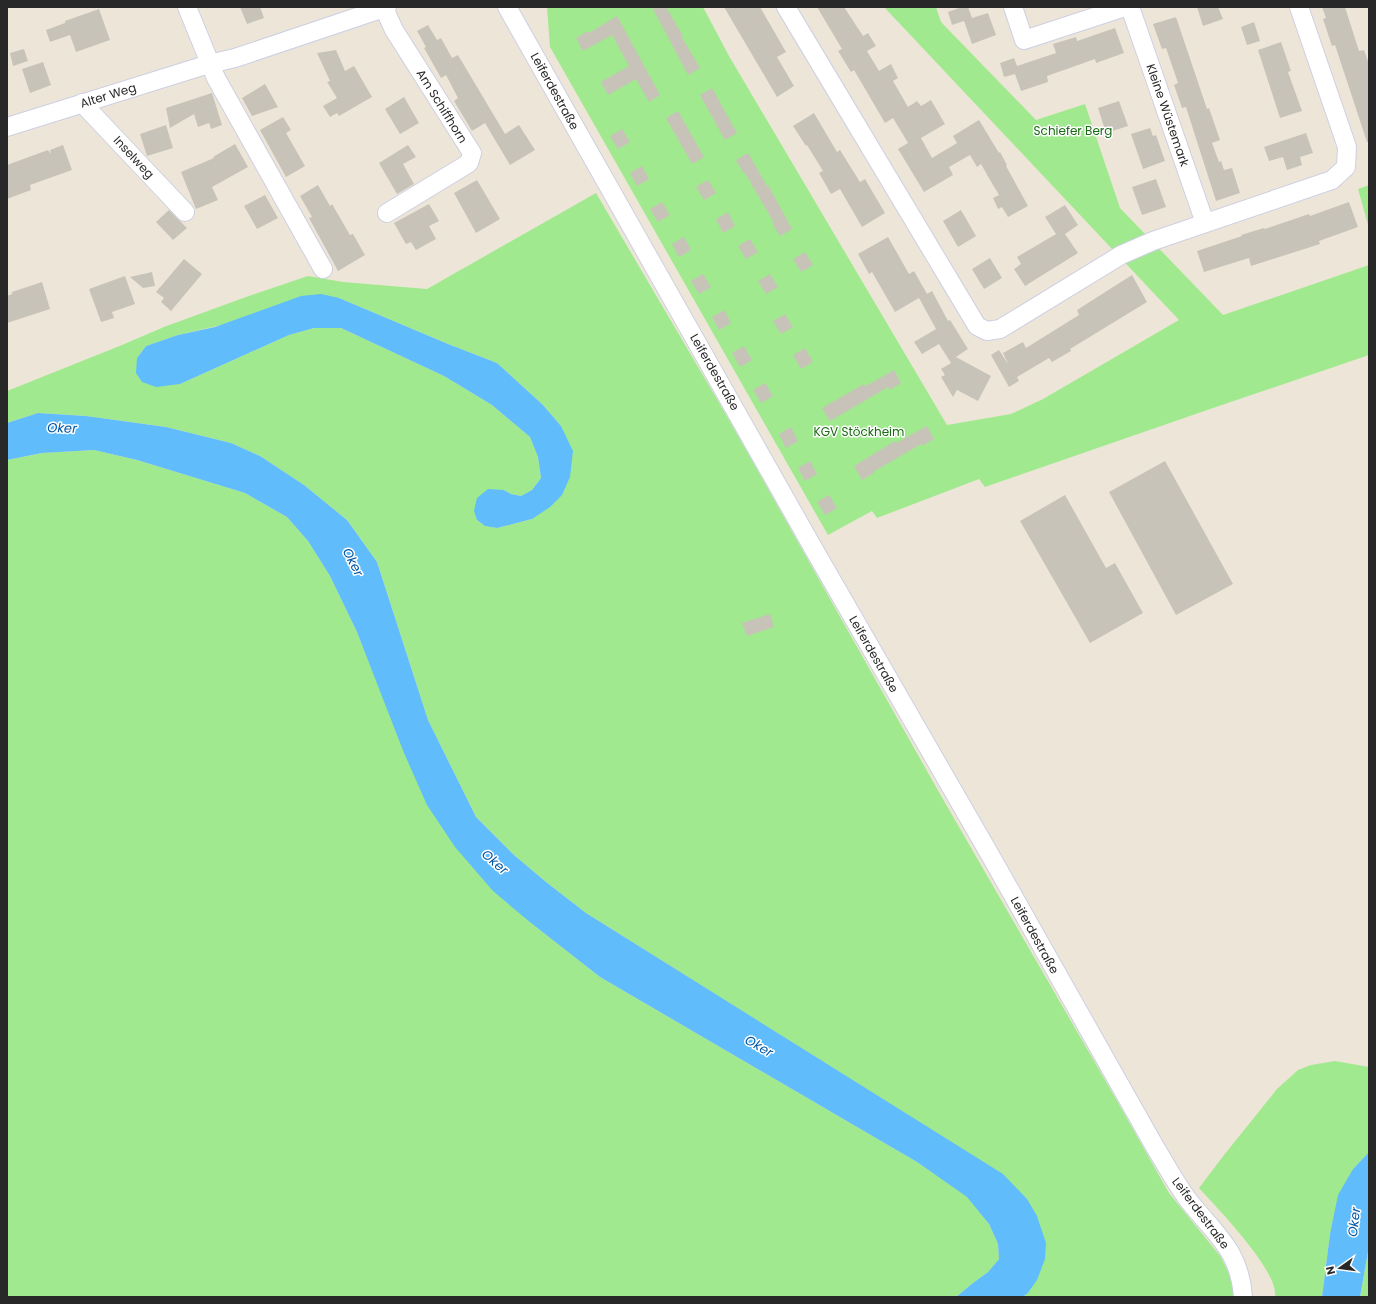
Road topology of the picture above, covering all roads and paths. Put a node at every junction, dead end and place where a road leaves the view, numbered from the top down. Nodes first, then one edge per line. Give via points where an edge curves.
1 (187, 7) edge
2 (507, 7) edge
3 (786, 7) edge
4 (1013, 7) edge
5 (1125, 7) edge
6 (1130, 7) edge
7 (1299, 7) edge
8 (386, 8) edge
9 (209, 64) junction
10 (82, 103) junction
11 (7, 127) edge
12 (186, 212) dead end
13 (387, 213) dead end
14 (1205, 223) junction
15 (323, 269) dead end
16 (1243, 1297) edge

1 - 9 street
2 - 16 street, Leiferdestraße via 1154,1147 1179,1187 1226,1244 1238,1268
3 - 14 street via 977,326 987,331 1000,329 1121,256 1153,241
4 - 5 street via 1024,40
6 - 14 street, Kleine Wüstemark
7 - 14 street via 1347,147 1346,167 1332,180
8 - 9 street via 235,58
8 - 13 street, Am Schiffhorn via 394,30 472,153 469,163
9 - 10 street, Alter Weg
9 - 15 street
10 - 11 street, Alter Weg
10 - 12 street, Inselweg

